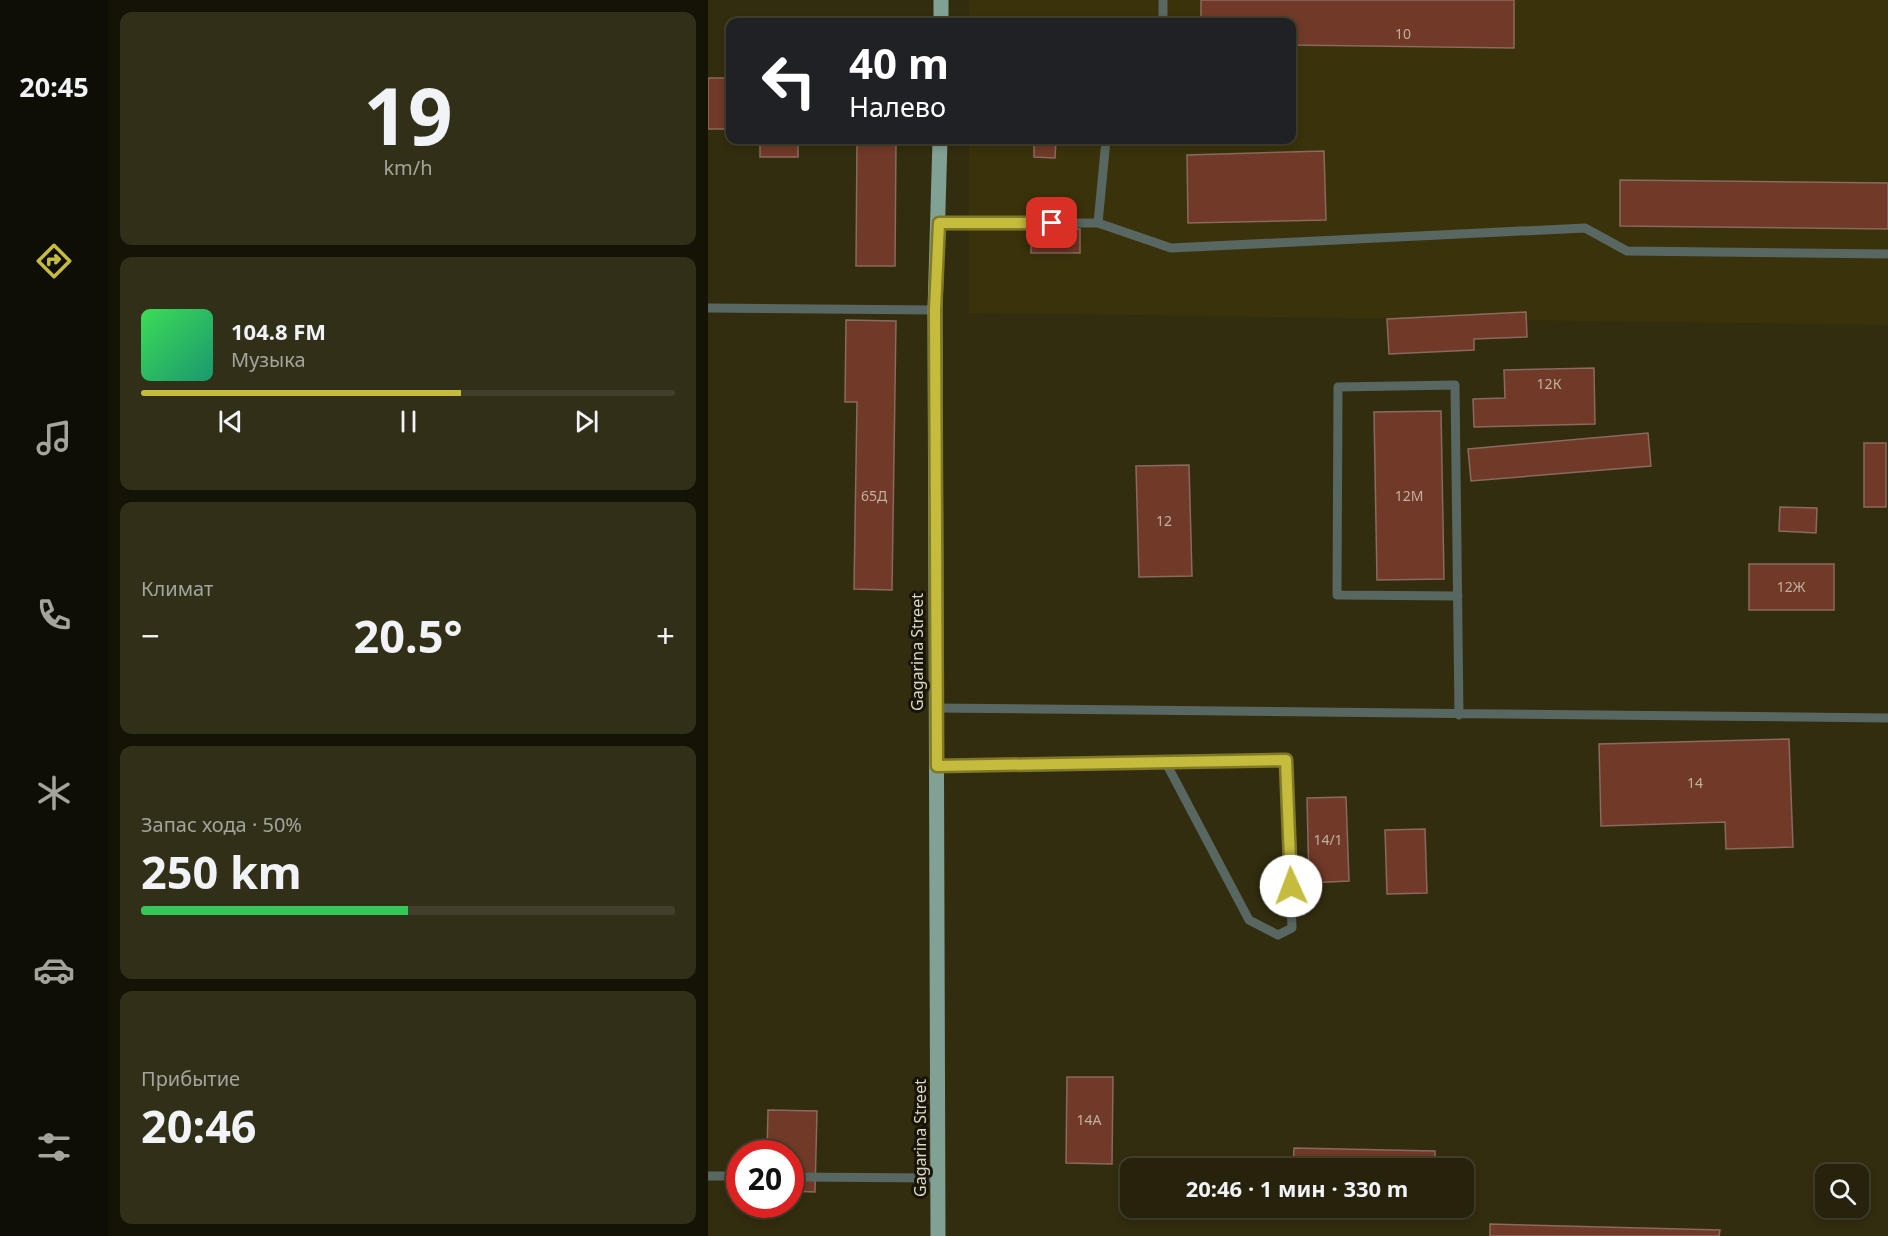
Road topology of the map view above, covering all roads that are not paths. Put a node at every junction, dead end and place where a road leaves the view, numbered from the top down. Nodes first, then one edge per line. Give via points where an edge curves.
1 (941, 0) edge
2 (1163, 0) edge
3 (941, 18) edge
4 (1163, 18) edge
5 (940, 144) edge
6 (1106, 144) edge
7 (939, 223) junction
8 (1098, 223) junction
9 (1888, 254) edge
10 (708, 308) edge
11 (935, 310) junction
12 (1458, 596) junction
13 (935, 708) junction
14 (1459, 715) junction
15 (1888, 718) edge
16 (1166, 763) junction
17 (937, 766) junction
18 (708, 1176) edge
19 (726, 1176) edge
20 (804, 1177) edge
21 (938, 1178) junction
22 (938, 1236) edge

1 - 3 main road
2 - 4 lane
5 - 7 main road, Gagarina Street
6 - 8 lane
7 - 8 lane
7 - 11 main road, Gagarina Street
8 - 9 lane via 1171,248 1586,228 1627,251
10 - 11 lane
11 - 13 main road, Gagarina Street
12 - 12 lane via 1455,385 1338,387 1337,595
12 - 14 lane
13 - 14 lane
13 - 17 main road, Gagarina Street
14 - 15 lane
16 - 16 lane via 1286,760 1293,928 1278,934 1249,920
16 - 17 lane
17 - 21 main road, Gagarina Street
18 - 19 lane
20 - 21 lane
21 - 22 main road, Gagarina Street

